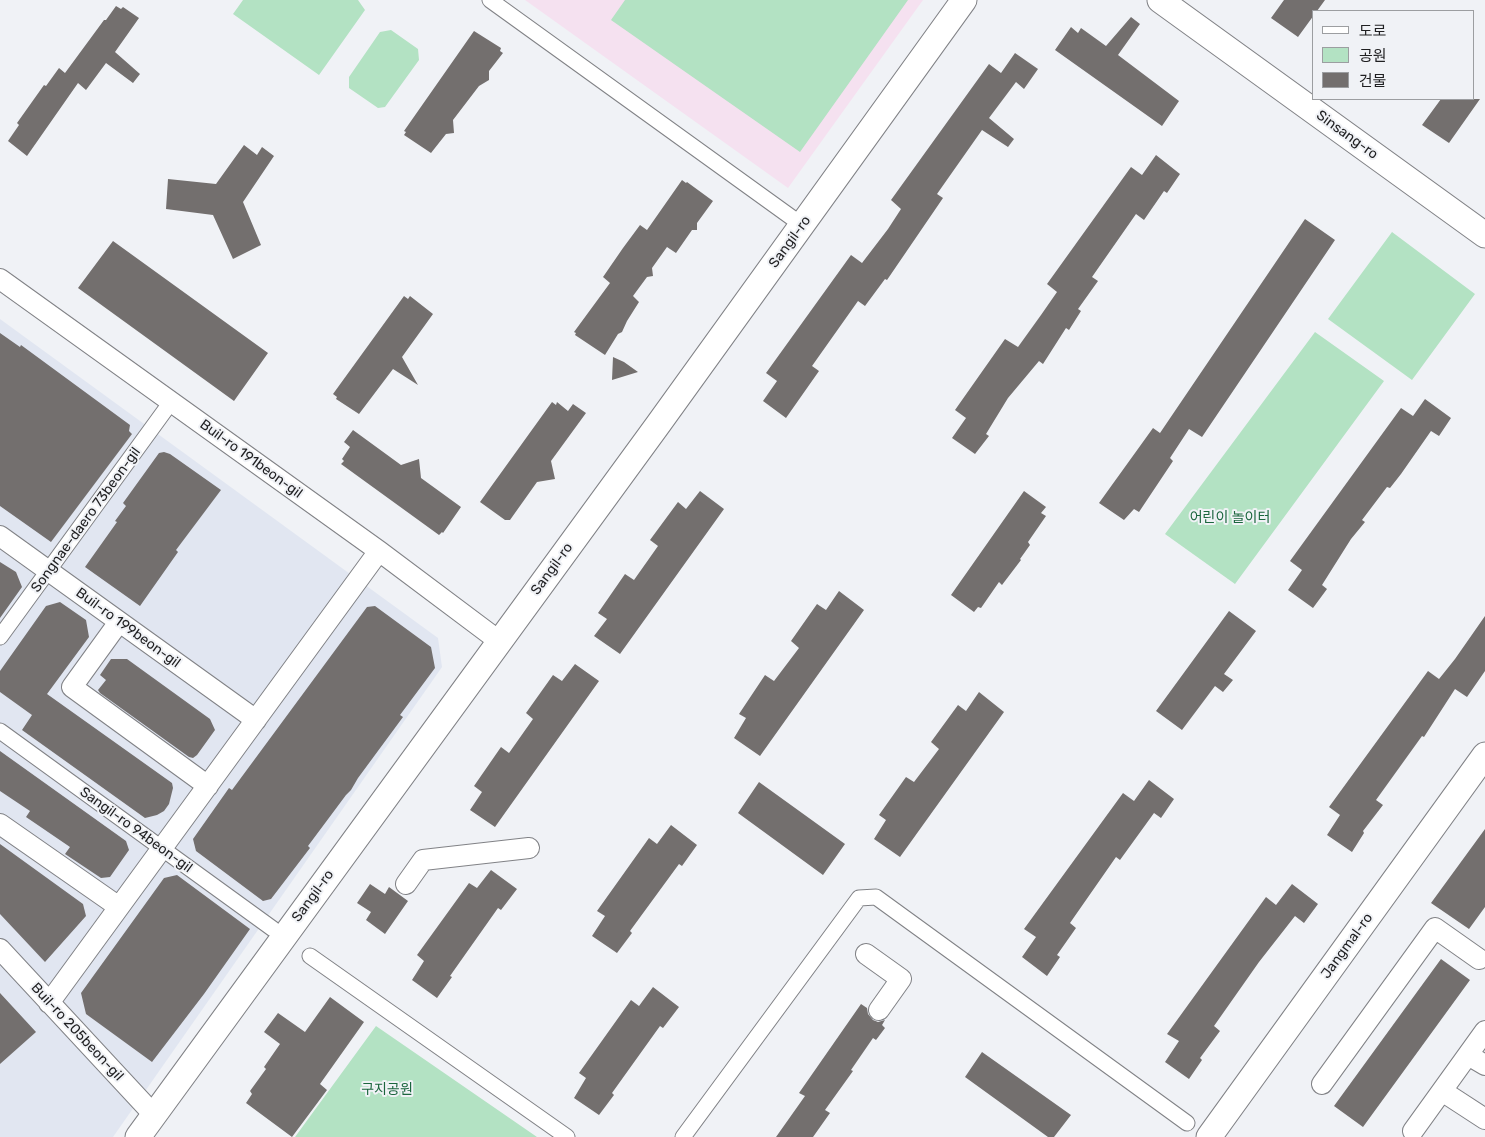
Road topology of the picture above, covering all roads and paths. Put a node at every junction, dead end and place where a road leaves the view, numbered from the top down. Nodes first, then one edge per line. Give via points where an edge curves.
1 (490, 0) edge
2 (964, 0) edge
3 (1160, 0) edge
4 (802, 225) junction
5 (1485, 235) edge
6 (0, 279) edge
7 (171, 402) junction
8 (0, 536) edge
9 (379, 551) junction
10 (49, 571) junction
11 (119, 622) junction
12 (0, 637) edge
13 (499, 641) junction
14 (256, 720) junction
15 (0, 732) edge
16 (1485, 755) edge
17 (208, 786) junction
18 (0, 824) edge
19 (529, 848) dead end
20 (162, 849) junction
21 (406, 884) dead end
22 (119, 907) junction
23 (273, 929) dead end
24 (0, 950) edge
25 (866, 954) dead end
26 (310, 956) dead end
27 (1483, 958) edge
28 (49, 1003) junction
29 (878, 1010) dead end
30 (1485, 1031) edge
31 (1477, 1060) edge
32 (1322, 1084) dead end
33 (1442, 1091) junction
34 (154, 1115) junction
35 (1485, 1119) edge
36 (1187, 1123) dead end
37 (1413, 1132) dead end
38 (138, 1137) edge
39 (567, 1137) edge
40 (683, 1137) edge
41 (1209, 1137) edge

1 - 4 street
2 - 4 street, Sangil-ro
3 - 5 street, Sinsang-ro
4 - 13 street, Sangil-ro
6 - 7 street, Buil-ro 191beon-gil
7 - 9 street, Buil-ro 191beon-gil
7 - 10 street, Songnae-daero 73beon-gil
8 - 10 street, Buil-ro 199beon-gil
9 - 13 street, Buil-ro 191beon-gil
9 - 14 street
10 - 11 street, Buil-ro 199beon-gil
10 - 12 street, Songnae-daero 73beon-gil
11 - 14 street, Buil-ro 199beon-gil
11 - 17 street via 72,687
13 - 34 street, Sangil-ro
14 - 17 street
15 - 20 street, Sangil-ro 94beon-gil
16 - 41 street, Jangmal-ro
17 - 20 street
18 - 22 street
19 - 21 street via 423,860
20 - 22 street
20 - 23 street, Sangil-ro 94beon-gil
22 - 28 street
24 - 28 street, Buil-ro 205beon-gil
25 - 29 street via 901,979
26 - 39 street
27 - 32 street via 1435,928
28 - 34 street, Buil-ro 205beon-gil
30 - 31 street
31 - 33 street
33 - 35 street
33 - 37 street
34 - 38 street, Sangil-ro
36 - 40 street via 876,897 859,898

